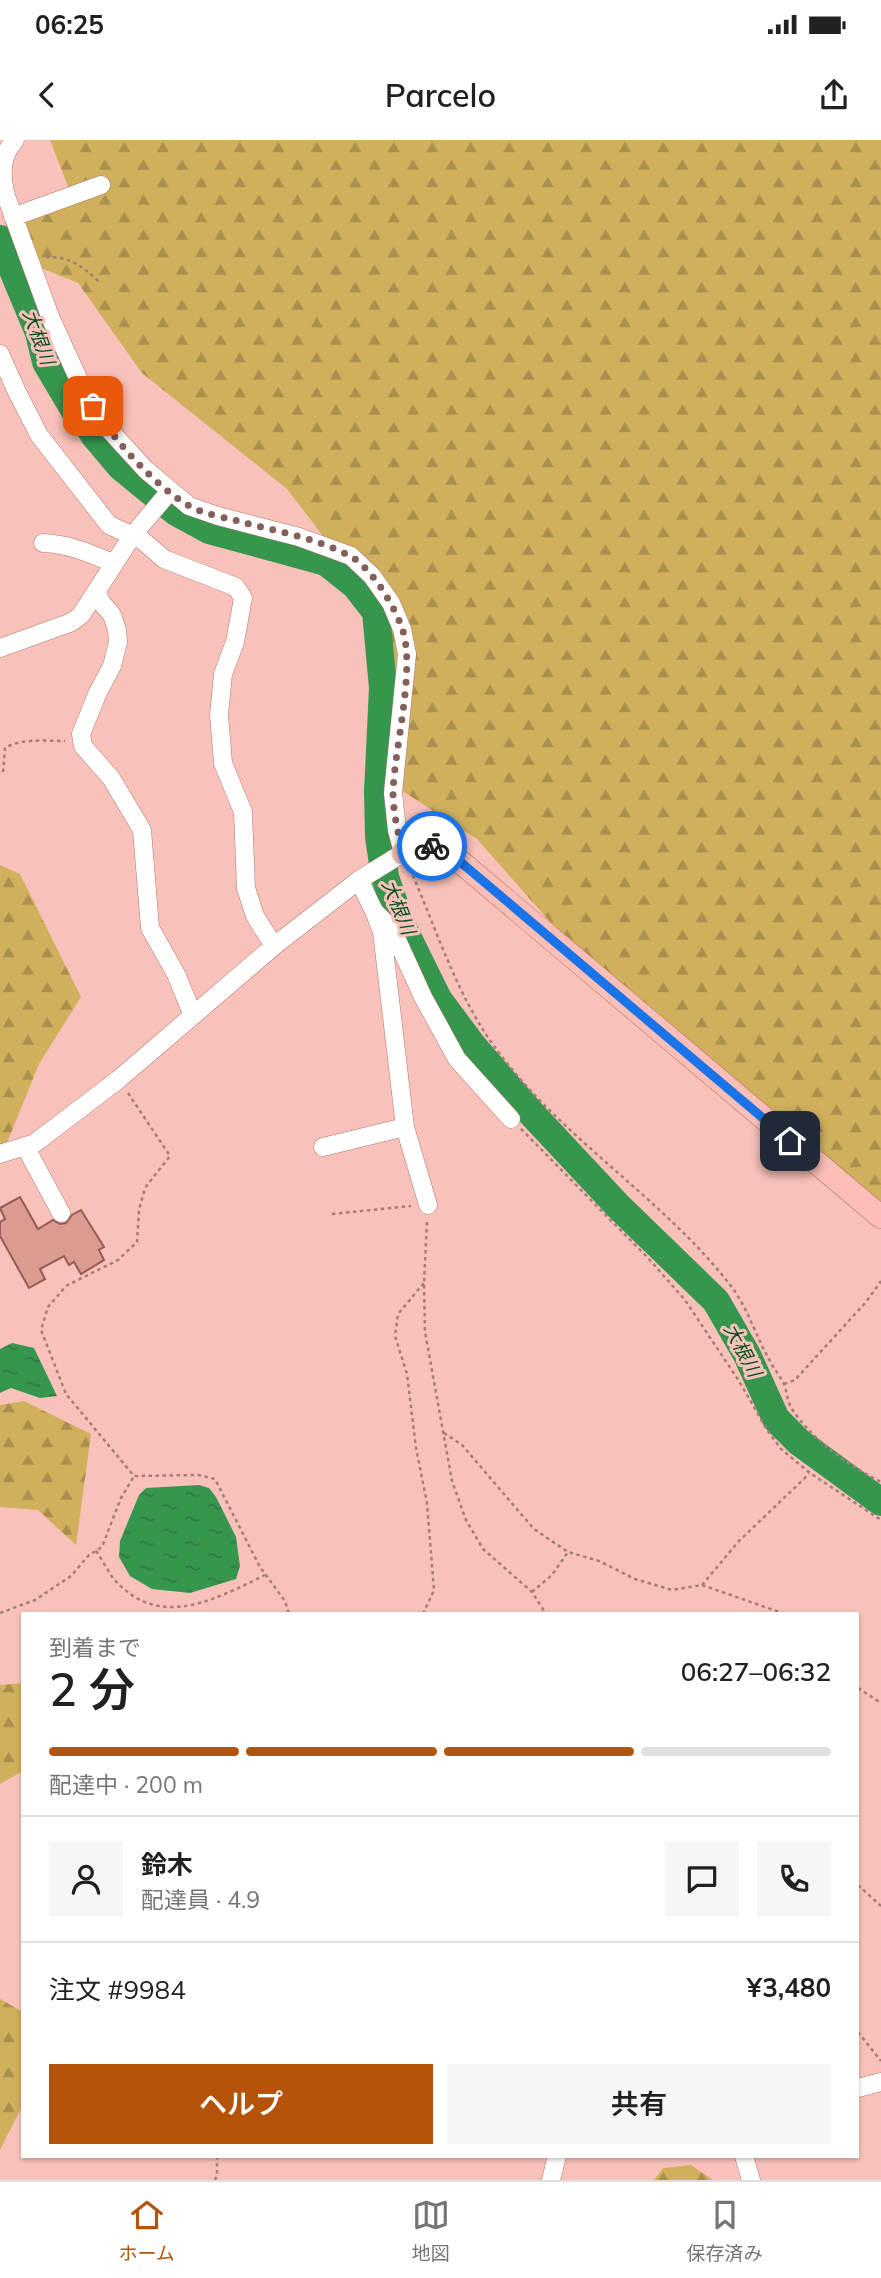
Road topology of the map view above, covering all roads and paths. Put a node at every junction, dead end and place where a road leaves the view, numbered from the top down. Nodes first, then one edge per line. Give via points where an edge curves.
1 (15, 140) edge
2 (102, 185) dead end
3 (13, 217) junction
4 (29, 261) junction
5 (99, 282) dead end
6 (0, 354) edge
7 (170, 491) junction
8 (132, 536) junction
9 (43, 543) dead end
10 (113, 563) junction
11 (97, 593) junction
12 (0, 648) edge
13 (82, 741) junction
14 (3, 772) dead end
15 (403, 853) junction
16 (359, 880) junction
17 (374, 911) junction
18 (274, 946) junction
19 (193, 1016) junction
20 (119, 1079) junction
21 (511, 1119) joint
22 (405, 1127) junction
23 (323, 1147) dead end
24 (30, 1148) junction
25 (0, 1154) edge
26 (0, 1167) edge
27 (428, 1205) junction
28 (61, 1213) dead end
29 (332, 1214) dead end
30 (881, 1217) edge
31 (881, 1281) edge
32 (424, 1283) junction
33 (784, 1384) junction
34 (443, 1433) junction
35 (810, 1473) junction
36 (134, 1476) junction
37 (881, 1482) edge
38 (881, 1520) edge
39 (96, 1550) junction
40 (568, 1552) junction
41 (265, 1575) junction
42 (702, 1585) junction
43 (532, 1592) junction
44 (288, 1612) edge
45 (424, 1612) edge
46 (545, 1612) edge
47 (779, 1612) edge
48 (0, 1613) edge
49 (859, 1689) edge
50 (881, 1703) edge
51 (859, 1886) edge
52 (881, 1906) edge
53 (859, 2033) edge
54 (881, 2061) edge
55 (881, 2082) edge
56 (859, 2088) edge
57 (217, 2158) edge
58 (556, 2158) edge
59 (745, 2158) edge
60 (215, 2180) edge
61 (551, 2180) edge
62 (751, 2180) edge

1 - 3 street via 5,150 2,177
2 - 3 street
3 - 4 street
4 - 5 path via 61,257 84,267
4 - 7 street via 51,319 103,424
6 - 8 street via 39,435 109,525
7 - 8 street
7 - 15 street via 189,506 351,556 391,603 407,654 393,793
8 - 10 street
8 - 18 street via 164,559 236,587 243,598 223,674 219,715 223,763 243,812 246,888 255,916
9 - 10 street via 78,548
10 - 11 street
11 - 12 street via 72,622
11 - 13 street via 112,615 118,642
13 - 14 path via 11,744 5,748
13 - 19 street via 142,830 150,928
15 - 16 street
15 - 30 main road via 431,846 451,854
15 - 33 path via 455,974 496,1049 559,1120 709,1259 733,1289
16 - 17 street
16 - 18 street
17 - 21 street via 392,929 457,1059
17 - 22 street via 382,932
18 - 19 street
19 - 20 street
20 - 24 street
20 - 36 path via 170,1156 145,1188 137,1242 118,1260 66,1286 48,1307 41,1330 66,1394
21 - 35 path via 685,1300 766,1430 780,1449
22 - 23 street
22 - 27 street
24 - 25 street
24 - 26 street
24 - 28 street
27 - 29 path
27 - 32 path
31 - 33 path via 795,1380
32 - 34 path via 425,1332
32 - 45 path via 398,1314 395,1336 407,1374 427,1503 434,1590
33 - 37 path via 791,1407 808,1428 830,1449
34 - 40 path via 462,1445 534,1530
34 - 43 path via 452,1481 466,1520 483,1549
35 - 38 path
35 - 42 path via 739,1541
36 - 39 path via 102,1547
36 - 41 path via 215,1479
39 - 41 path via 112,1577 127,1591 162,1608 197,1603
39 - 48 path via 71,1576 35,1600
40 - 42 path via 672,1590
40 - 43 path
41 - 44 path
42 - 47 path
43 - 46 path
49 - 50 path
51 - 52 path
53 - 54 path
55 - 56 street
57 - 60 path
58 - 61 street
59 - 62 street

